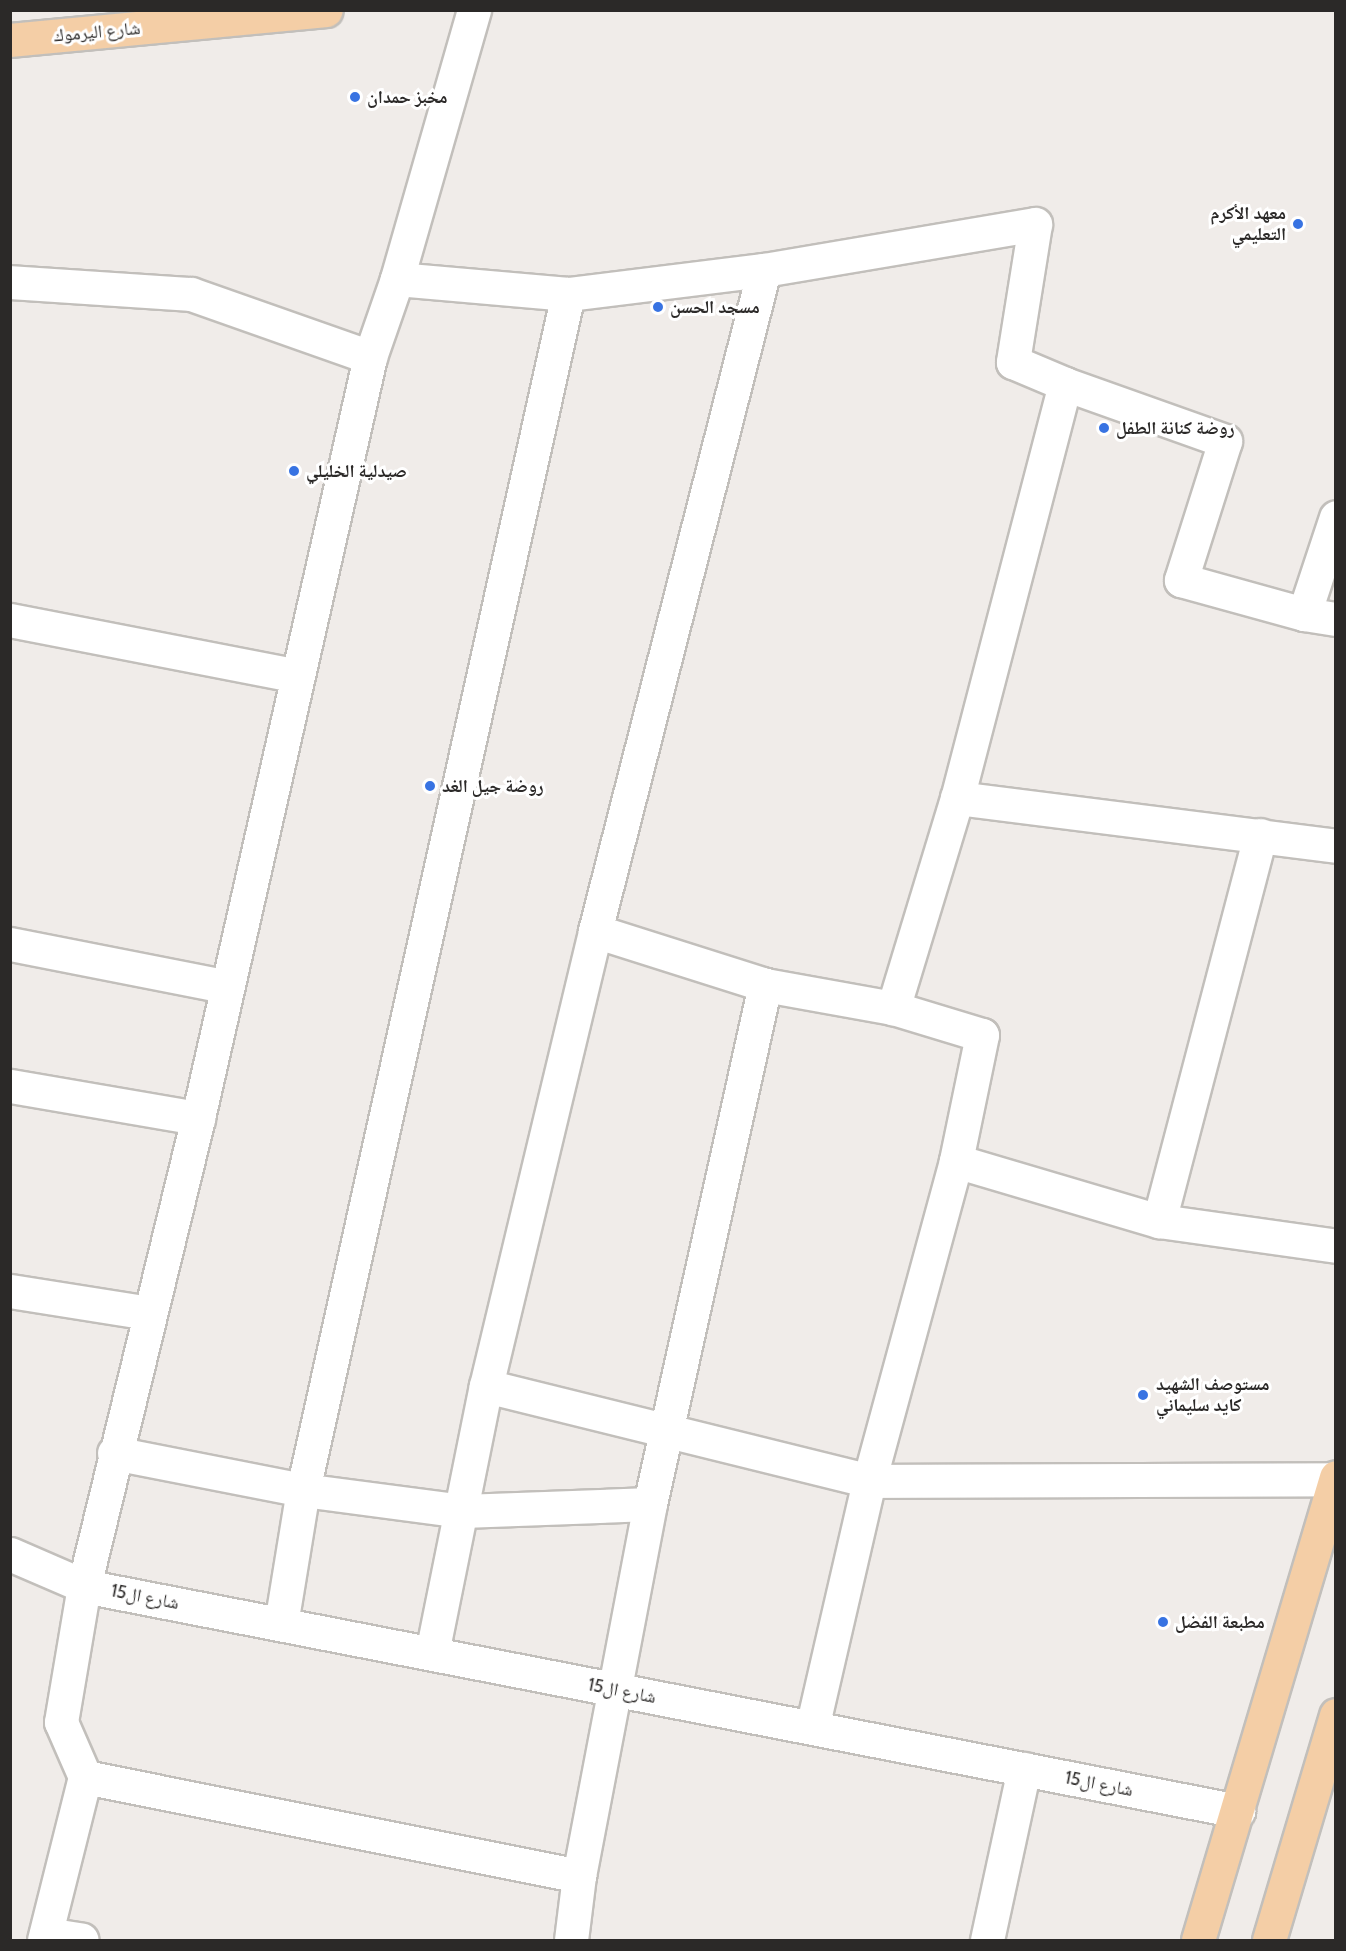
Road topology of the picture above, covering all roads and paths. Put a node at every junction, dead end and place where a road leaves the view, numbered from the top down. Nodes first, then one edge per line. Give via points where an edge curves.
1 (326, 10) edge
2 (474, 10) edge
3 (10, 40) edge
4 (765, 270) junction
5 (397, 279) junction
6 (10, 282) edge
7 (568, 294) junction
8 (370, 357) junction
9 (1065, 384) junction
10 (1335, 517) edge
11 (1320, 616) edge
12 (10, 620) edge
13 (298, 676) junction
14 (957, 798) junction
15 (1260, 835) junction
16 (1335, 846) edge
17 (594, 931) junction
18 (10, 944) edge
19 (765, 985) junction
20 (225, 986) junction
21 (894, 1008) junction
22 (10, 1086) edge
23 (198, 1118) junction
24 (956, 1161) junction
25 (1159, 1221) junction
26 (1335, 1246) edge
27 (10, 1291) edge
28 (149, 1313) junction
29 (486, 1386) junction
30 (667, 1431) junction
31 (114, 1453) junction
32 (1335, 1478) edge
33 (868, 1481) junction
34 (303, 1490) junction
35 (650, 1504) junction
36 (462, 1511) junction
37 (10, 1554) edge
38 (84, 1586) junction
39 (281, 1624) junction
40 (432, 1653) junction
41 (617, 1690) junction
42 (1335, 1715) edge
43 (812, 1728) junction
44 (1024, 1769) junction
45 (85, 1777) junction
46 (1238, 1811) junction
47 (579, 1876) junction
48 (45, 1937) edge
49 (82, 1941) edge
50 (571, 1941) edge
51 (987, 1941) edge
52 (1198, 1941) edge
53 (1269, 1941) edge

1 - 3 main road, شارع اليرموك
2 - 5 street
4 - 7 street
4 - 9 street via 1035,224 1013,362
4 - 17 street
5 - 7 street
5 - 8 street
6 - 8 street via 192,294
7 - 34 street
8 - 13 street
9 - 11 street via 1225,441 1181,580
9 - 14 street
10 - 11 street
12 - 13 street
13 - 20 street
14 - 15 street
14 - 21 street
15 - 16 street
15 - 25 street
17 - 19 street
17 - 29 street
18 - 20 street
19 - 21 street
19 - 30 street
20 - 23 street
21 - 24 street via 982,1035
22 - 23 street
23 - 28 street
24 - 25 street
24 - 33 street
25 - 26 street
27 - 28 street
28 - 31 street
29 - 30 street
29 - 36 street
30 - 33 street
30 - 35 street
31 - 34 street
31 - 38 street
32 - 33 street
32 - 46 main road
33 - 43 street
34 - 36 street
34 - 39 street
35 - 36 street
35 - 41 street
36 - 40 street
37 - 38 street, شارع ال15
38 - 39 street, شارع ال15
38 - 45 street via 61,1722
39 - 40 street, شارع ال15
40 - 41 street, شارع ال15
41 - 43 street, شارع ال15
41 - 47 street
42 - 53 main road
43 - 44 street, شارع ال15
44 - 46 street, شارع ال15
44 - 51 street
45 - 47 street
45 - 48 street
46 - 52 main road
47 - 50 street
48 - 49 street

